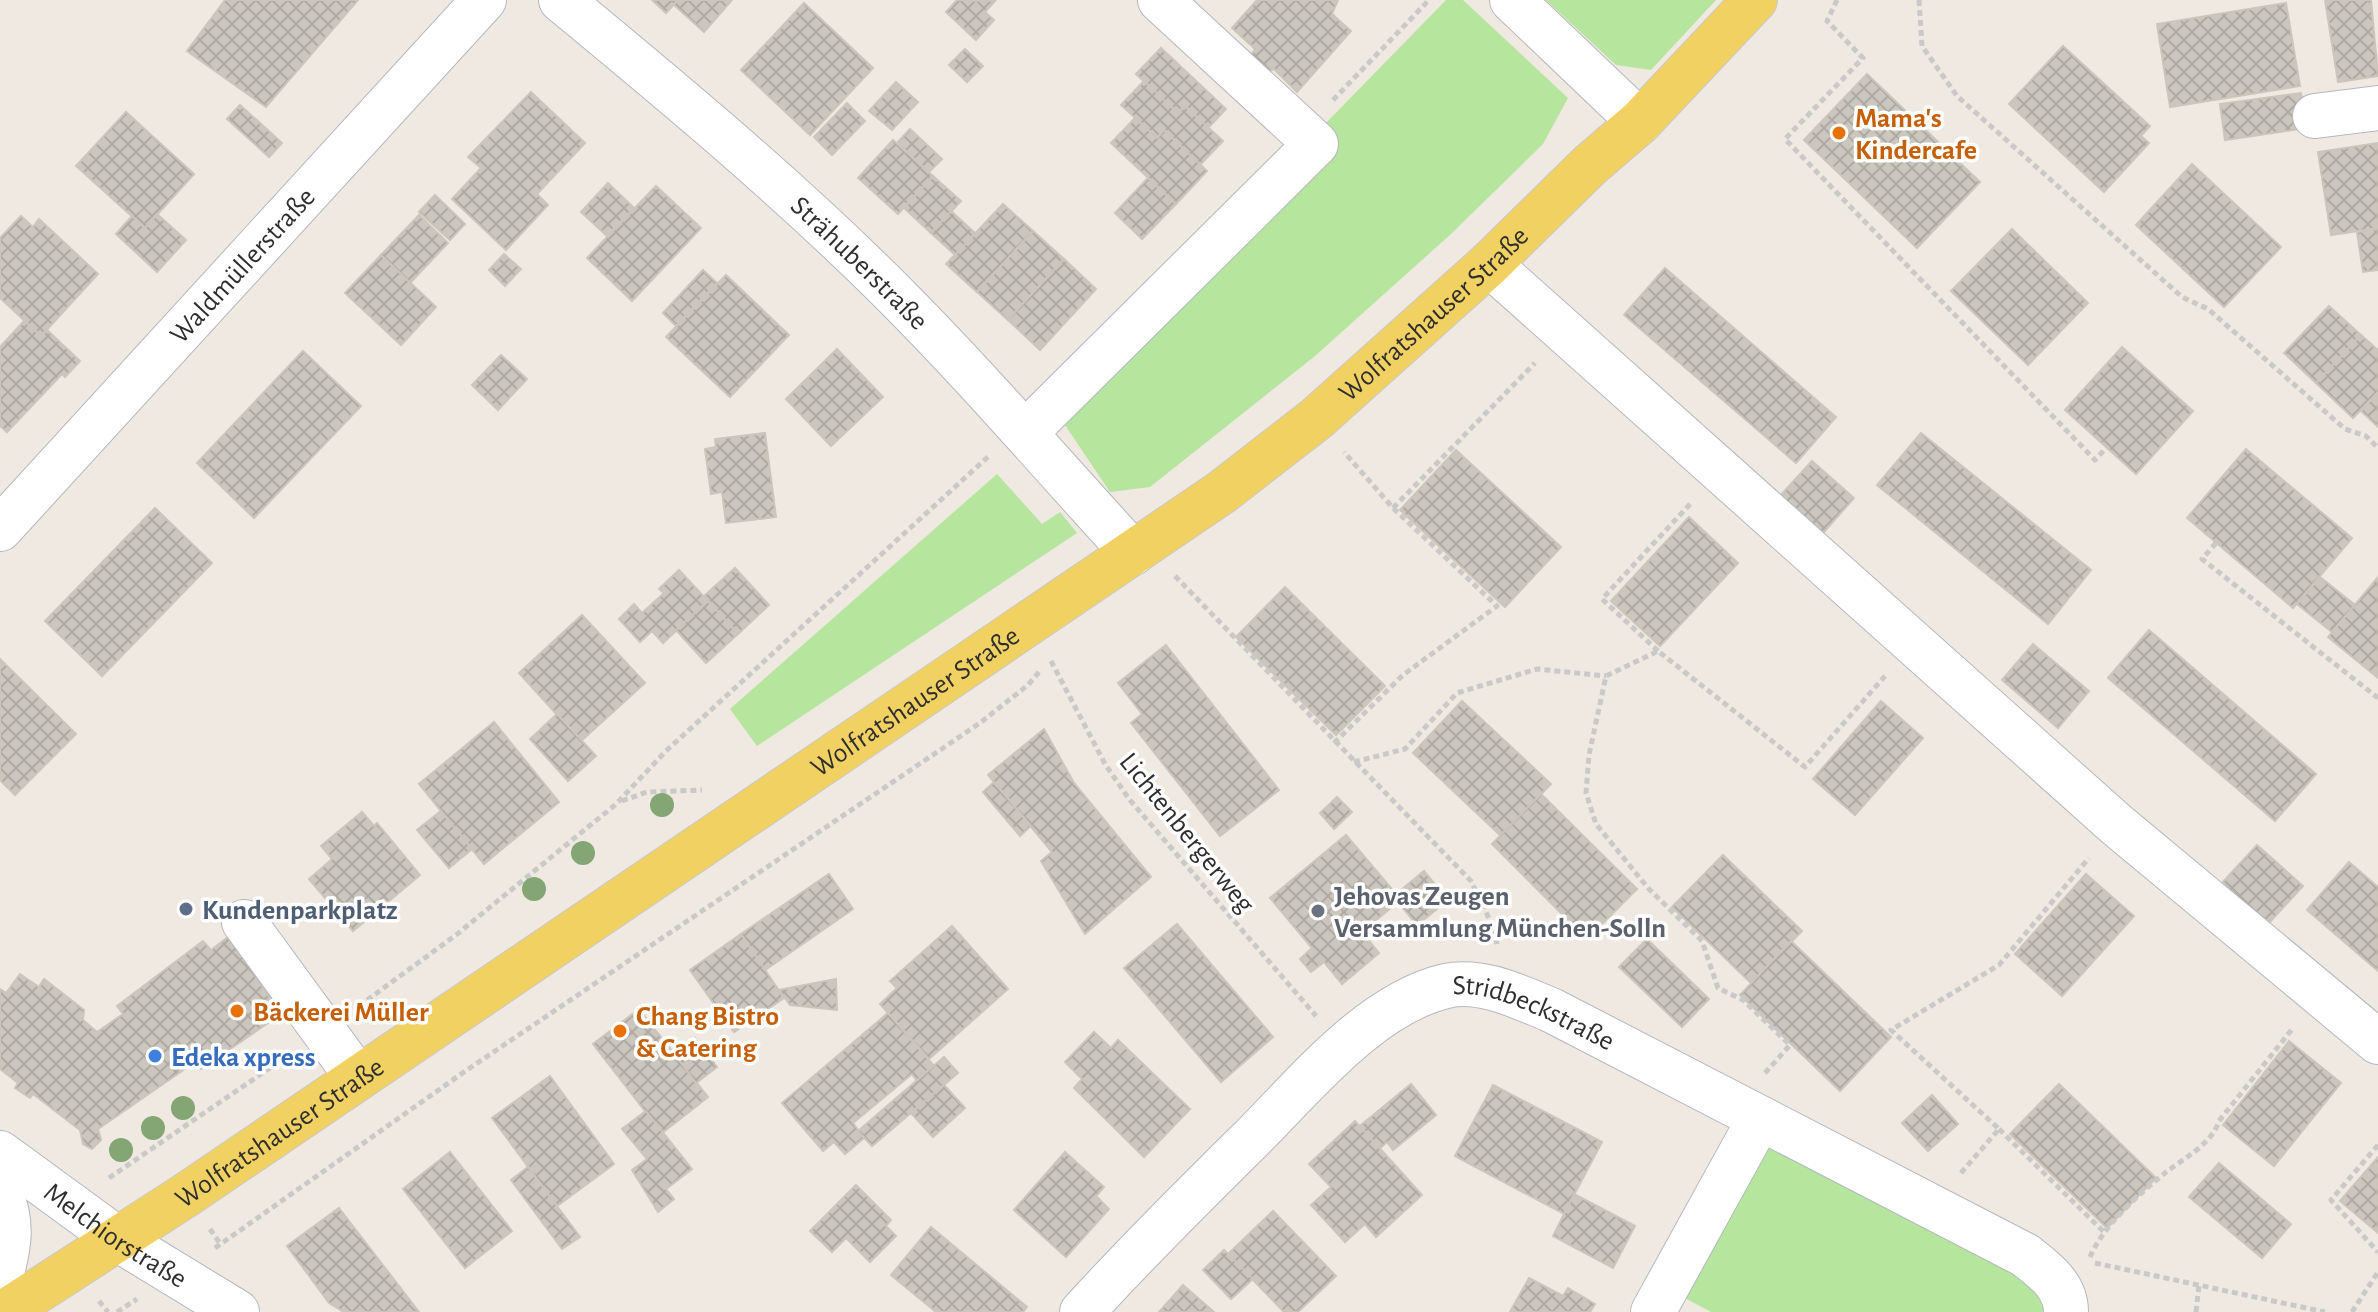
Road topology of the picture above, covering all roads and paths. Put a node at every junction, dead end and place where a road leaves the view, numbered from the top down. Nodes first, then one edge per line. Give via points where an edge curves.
1 (484, 0) edge
2 (561, 0) edge
3 (1160, 0) edge
4 (1512, 0) edge
5 (1755, 0) edge
6 (1837, 0) edge
7 (1919, 0) edge
8 (2378, 108) edge
9 (2315, 116) dead end
10 (1640, 122) junction
11 (1489, 264) junction
12 (1564, 334) junction
13 (1026, 432) junction
14 (1339, 446) dead end
15 (2106, 448) dead end
16 (2378, 448) edge
17 (1720, 472) junction
18 (1393, 508) junction
19 (0, 529) edge
20 (2216, 543) dead end
21 (1133, 553) junction
22 (1172, 572) dead end
23 (1915, 643) junction
24 (1062, 650) dead end
25 (1658, 651) junction
26 (1050, 659) junction
27 (1606, 676) junction
28 (2378, 698) edge
29 (1334, 743) junction
30 (1353, 762) junction
31 (2117, 825) junction
32 (244, 922) dead end
33 (1501, 989) junction
34 (2320, 995) junction
35 (2378, 1042) edge
36 (1343, 1047) junction
37 (358, 1078) junction
38 (1750, 1113) junction
39 (1999, 1129) junction
40 (2378, 1145) edge
41 (0, 1153) edge
42 (0, 1192) edge
43 (1932, 1207) junction
44 (2105, 1233) junction
45 (119, 1240) junction
46 (221, 1245) dead end
47 (2378, 1252) edge
48 (2378, 1272) edge
49 (0, 1280) edge
50 (2199, 1285) junction
51 (2066, 1308) edge
52 (5, 1312) edge
53 (237, 1312) edge
54 (1082, 1312) edge
55 (1653, 1312) edge
56 (2196, 1312) edge
57 (2325, 1312) edge
58 (2352, 1312) edge

1 - 19 street, Waldmüllerstraße
2 - 13 street, Strähuberstraße via 693,108 880,281
3 - 13 street via 1316,144
4 - 10 street
5 - 10 main road, Wolfratshauser Straße
6 - 15 path via 1827,21 1863,58 1785,139 2095,460
7 - 16 path via 1922,46 1957,96 2182,297 2208,309 2345,429 2366,436
8 - 9 street
10 - 11 main road, Wolfratshauser Straße
11 - 12 street
11 - 21 main road, Wolfratshauser Straße via 1316,419
12 - 17 street
12 - 18 path
13 - 21 street, Strähuberstraße
14 - 18 path
17 - 23 street
17 - 25 path via 1602,599
18 - 29 path via 1497,606 1403,675
20 - 28 path via 2202,559
21 - 37 main road, Wolfratshauser Straße
22 - 29 path
23 - 25 path via 1805,767
23 - 31 street
24 - 26 path
25 - 27 path
26 - 36 path, Lichtenbergerweg via 1129,799
26 - 46 path via 1028,685 980,723 464,1072
27 - 30 path via 1537,669 1457,693 1405,749
27 - 38 path via 1586,793 1596,824 1648,888 1702,941 1718,988 1743,1000 1790,1045 1757,1082
29 - 30 path
30 - 33 path via 1471,881 1495,931
31 - 34 street
31 - 39 path via 1999,965 1891,1030
32 - 37 street
33 - 36 street, Stridbeckstraße via 1448,985 1405,1000
33 - 38 street, Stridbeckstraße
34 - 35 street
34 - 44 path via 2219,1121 2216,1134 2162,1175
36 - 54 street, Stridbeckstraße
37 - 45 main road, Wolfratshauser Straße
38 - 43 street, Stridbeckstraße
38 - 55 street
39 - 43 path
39 - 44 path
40 - 47 path via 2331,1200
41 - 45 street, Melchiorstraße
42 - 49 street, Melchiorstraße via 11,1242
43 - 51 street, Stridbeckstraße via 2025,1255 2052,1276
44 - 50 path via 2088,1262
45 - 52 main road, Wolfratshauser Straße
45 - 53 street, Melchiorstraße
48 - 58 path
50 - 56 path
50 - 57 path

